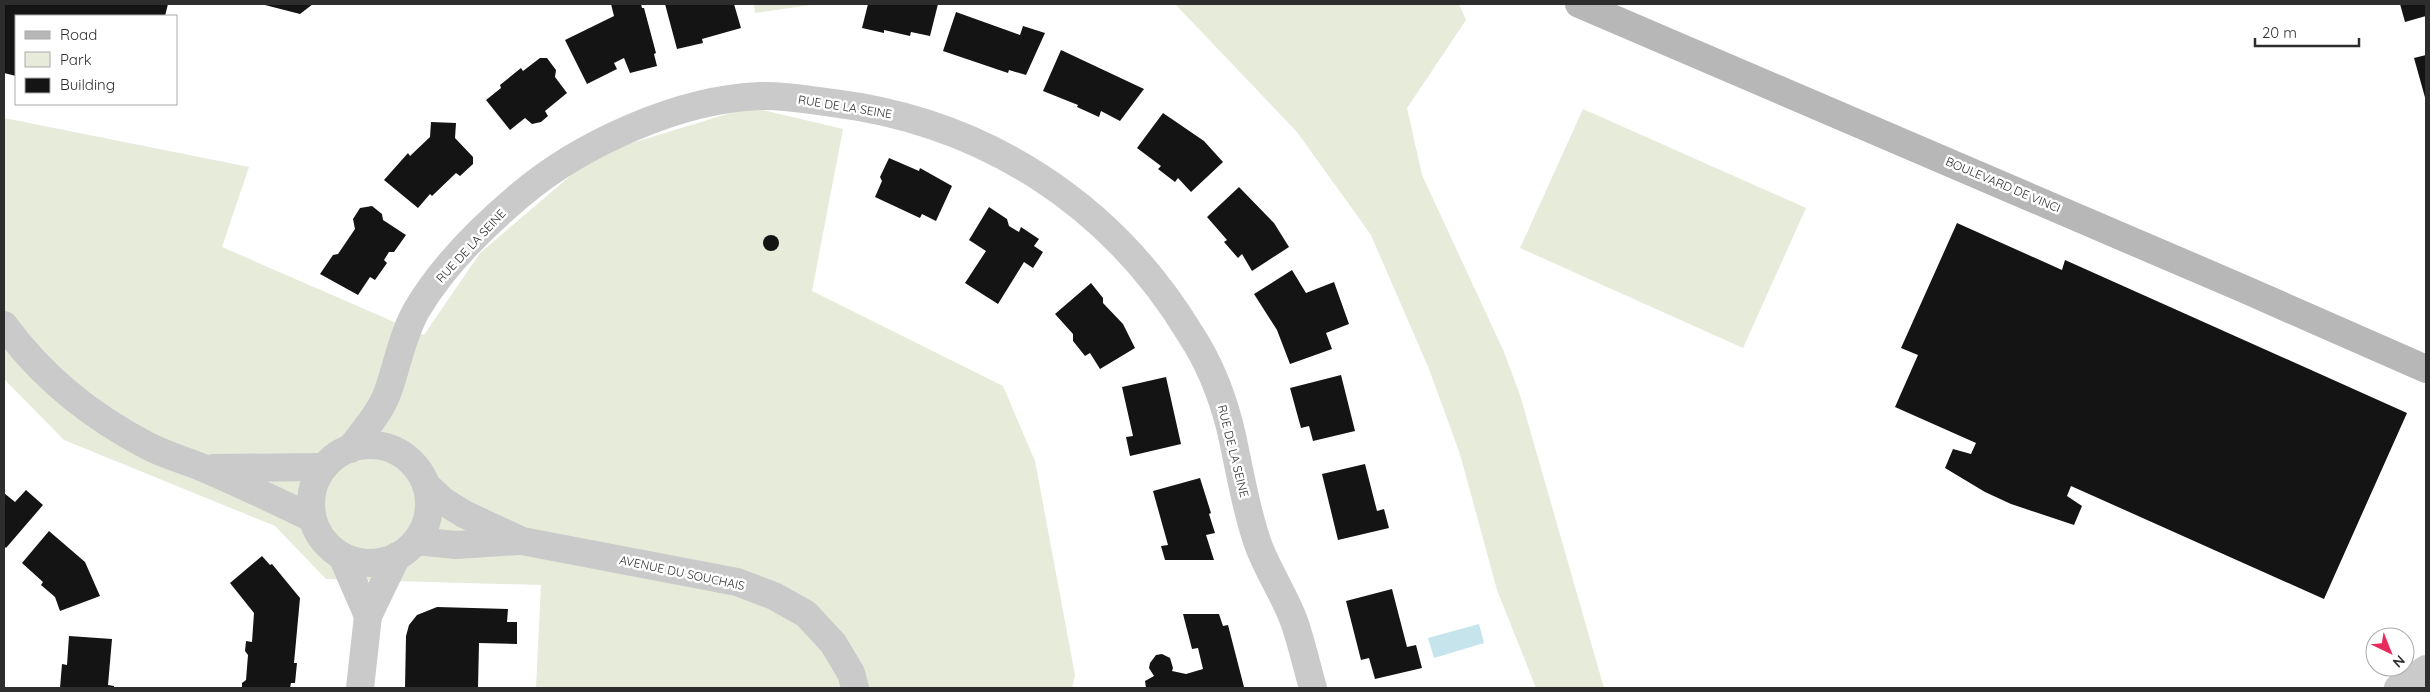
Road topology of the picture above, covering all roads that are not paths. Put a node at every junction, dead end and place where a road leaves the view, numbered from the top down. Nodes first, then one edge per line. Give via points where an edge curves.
1 (1579, 4) edge
2 (4, 324) edge
3 (2426, 369) edge
4 (386, 396) junction
5 (350, 449) junction
6 (401, 454) junction
7 (324, 467) junction
8 (202, 468) junction
9 (426, 485) junction
10 (312, 518) junction
11 (522, 541) junction
12 (407, 549) junction
13 (342, 556) junction
14 (368, 616) junction
15 (2426, 669) edge
16 (360, 688) edge
17 (855, 688) edge
18 (1313, 688) edge
19 (2398, 688) edge

1 - 3 main road, BOULEVARD DE VINCI
2 - 8 street via 39,367 74,399 149,446
4 - 5 street, RUE DE LA SEINE
4 - 6 street, RUE DE LA SEINE
4 - 18 street, RUE DE LA SEINE via 415,313 439,279 519,196 585,149 661,117 732,98 764,96 813,101 905,117 968,138 1011,158 1091,215 1145,268 1193,336 1212,376 1228,420 1258,544 1294,622
5 - 6 street via 384,447
5 - 7 street
6 - 9 street via 420,473
7 - 8 street
7 - 10 street via 311,500
8 - 10 street
9 - 11 street, AVENUE DU SOUCHAIS via 464,514
9 - 12 street via 429,505 426,524
10 - 13 street via 320,536
11 - 12 street, AVENUE DU SOUCHAIS
11 - 17 street, AVENUE DU SOUCHAIS via 737,582 774,596 806,614 833,643 851,674
12 - 13 street via 385,561 367,563
12 - 14 street
13 - 14 street
14 - 16 street
15 - 19 street

